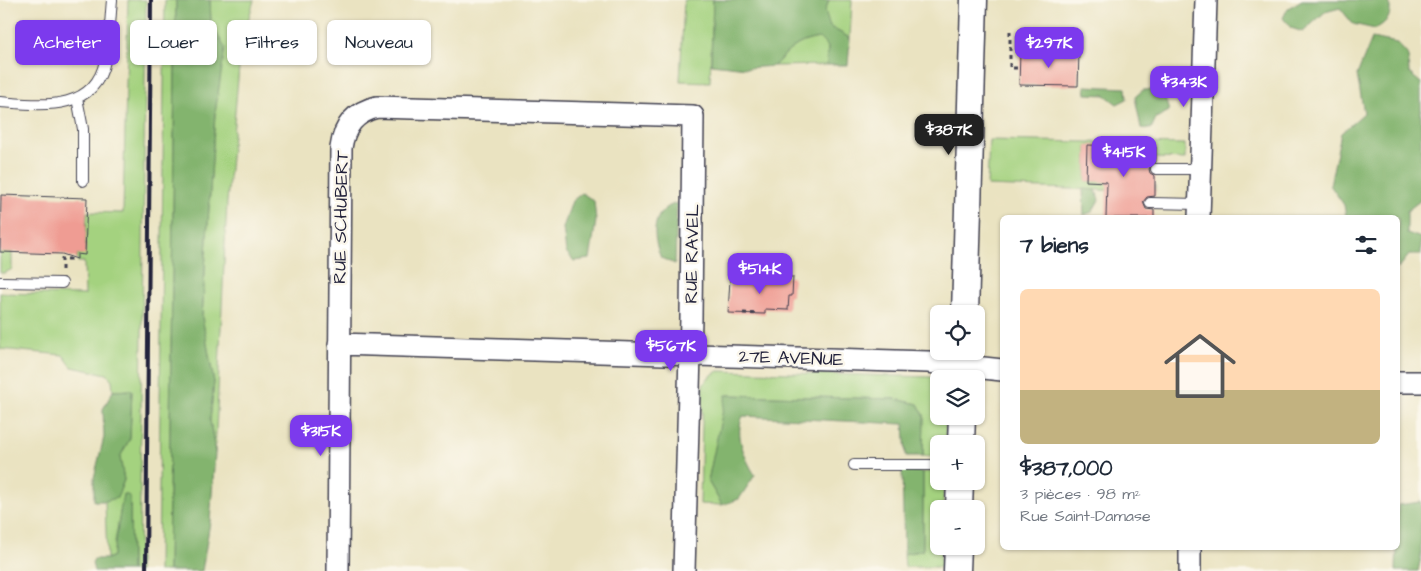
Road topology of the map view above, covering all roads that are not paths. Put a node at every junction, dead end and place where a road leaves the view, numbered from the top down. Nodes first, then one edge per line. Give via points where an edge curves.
1 (112, 0) edge
2 (974, 0) edge
3 (1206, 0) edge
4 (77, 98) junction
5 (0, 102) edge
6 (694, 116) joint
7 (1156, 169) dead end
8 (1200, 170) junction
9 (83, 180) dead end
10 (1150, 203) dead end
11 (1199, 211) edge
12 (0, 282) edge
13 (62, 283) dead end
14 (965, 305) edge
15 (340, 344) junction
16 (690, 354) junction
17 (963, 365) edge
18 (1000, 370) edge
19 (1400, 382) edge
20 (1421, 382) edge
21 (854, 465) dead end
22 (930, 465) edge
23 (1190, 550) edge
24 (958, 555) edge
25 (338, 571) edge
26 (684, 571) edge
27 (957, 571) edge
28 (1190, 571) edge

1 - 4 lane via 105,62 92,87
2 - 14 street
3 - 8 street
4 - 5 lane via 52,104
4 - 9 lane via 83,129
6 - 15 street, RUE SCHUBERT via 377,107 360,114 348,126 341,148
6 - 16 street, RUE RAVEL
7 - 8 lane
8 - 11 street
10 - 11 lane
12 - 13 lane
15 - 16 street, 27E AVENUE
15 - 25 street, RUE SCHUBERT
16 - 17 street, 27E AVENUE
16 - 26 street, RUE RAVEL
17 - 18 street, 27E AVENUE
19 - 20 street
21 - 22 lane
23 - 28 street
24 - 27 street

